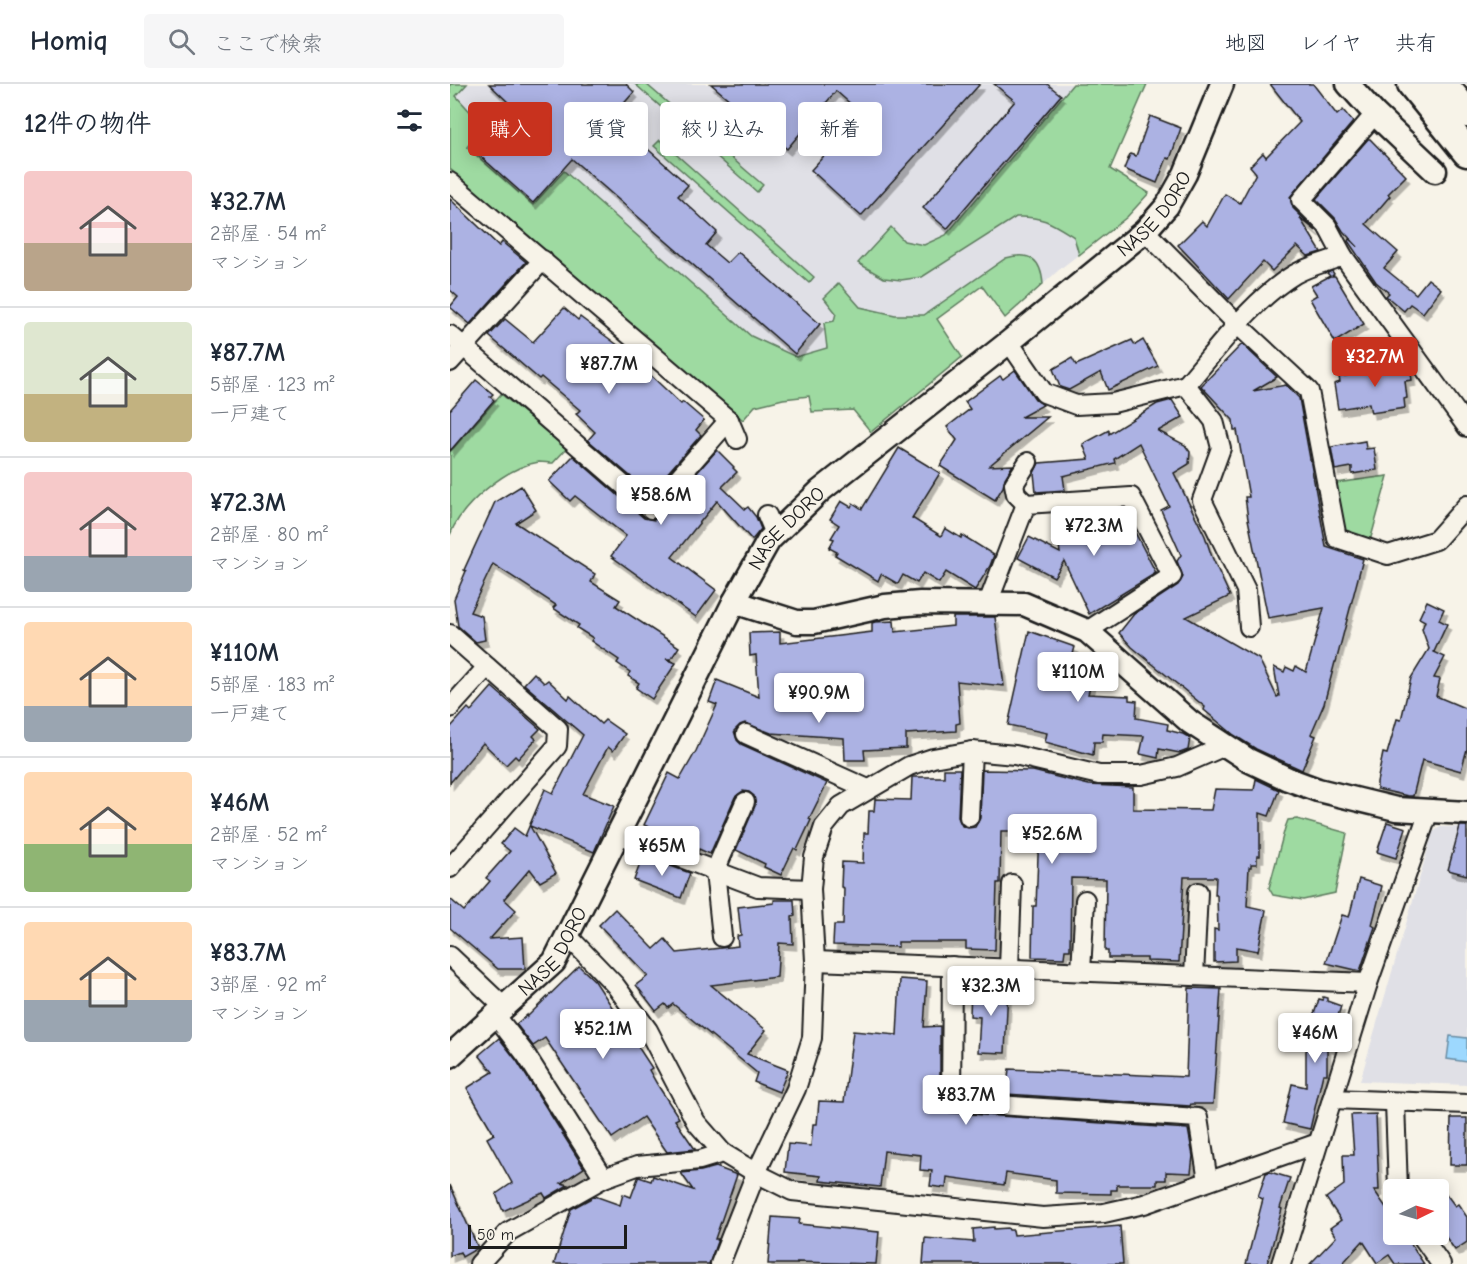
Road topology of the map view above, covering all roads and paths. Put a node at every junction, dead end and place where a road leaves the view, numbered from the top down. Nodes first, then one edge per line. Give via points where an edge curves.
1 (1222, 84) edge
2 (1348, 84) edge
3 (1412, 84) edge
4 (1443, 84) edge
5 (1467, 113) edge
6 (1375, 114) junction
7 (1467, 152) edge
8 (1435, 171) dead end
9 (450, 182) edge
10 (1146, 231) junction
11 (1343, 256) junction
12 (543, 260) junction
13 (1238, 325) junction
14 (457, 341) edge
15 (1009, 342) junction
16 (450, 362) edge
17 (1186, 385) junction
18 (729, 420) junction
19 (1467, 427) edge
20 (737, 439) dead end
21 (1028, 462) dead end
22 (1026, 504) junction
23 (1467, 505) edge
24 (734, 602) junction
25 (988, 603) junction
26 (1249, 627) dead end
27 (1087, 631) junction
28 (450, 634) edge
29 (488, 667) junction
30 (450, 708) edge
31 (746, 734) dead end
32 (1225, 746) junction
33 (972, 751) junction
34 (868, 789) junction
35 (746, 802) dead end
36 (1429, 811) junction
37 (1467, 813) edge
38 (969, 817) dead end
39 (618, 834) junction
40 (450, 868) edge
41 (715, 871) junction
42 (1012, 884) dead end
43 (811, 889) junction
44 (1198, 892) dead end
45 (1085, 900) dead end
46 (567, 935) junction
47 (722, 938) dead end
48 (450, 956) edge
49 (815, 961) junction
50 (952, 966) junction
51 (1010, 968) junction
52 (1081, 971) junction
53 (1194, 976) junction
54 (1368, 983) junction
55 (500, 1012) junction
56 (450, 1056) edge
57 (1332, 1099) junction
58 (1395, 1102) junction
59 (1467, 1104) edge
60 (1318, 1143) junction
61 (723, 1153) junction
62 (756, 1173) junction
63 (604, 1178) junction
64 (1398, 1179) edge
65 (1208, 1181) junction
66 (1427, 1245) edge
67 (479, 1264) edge
68 (720, 1264) edge
69 (1281, 1264) edge
70 (1440, 1264) edge

1 - 10 street, NASE DORO via 1185,174 1167,206
2 - 6 street
3 - 7 highway
4 - 5 highway
6 - 8 street
6 - 11 street via 1301,200 1327,226
9 - 12 street
10 - 13 street
10 - 15 street, NASE DORO
11 - 13 street via 1298,272
11 - 19 street
12 - 14 street
12 - 18 street
13 - 17 street
13 - 23 street via 1310,391 1336,538 1388,555 1436,540
14 - 16 street
14 - 18 street via 651,509
15 - 17 street via 1044,393 1076,405 1113,403
15 - 24 street, NASE DORO via 820,491 771,524 769,540
17 - 26 street via 1214,422 1221,448 1202,500 1246,590
18 - 20 street
21 - 22 street via 1014,484 1016,494
22 - 25 street
22 - 27 street via 1131,496 1172,576
24 - 25 street via 797,622 885,606
24 - 39 street, NASE DORO
25 - 27 street via 1024,604
27 - 32 street via 1190,722
28 - 29 street
29 - 30 street
29 - 40 street via 558,729 557,746
31 - 34 street
32 - 33 street via 1177,767 1141,775 1099,775 1015,755
32 - 36 street via 1318,790 1396,809
33 - 34 street via 909,766
33 - 38 street
34 - 43 street via 841,806 824,827 814,857
35 - 41 street
36 - 37 street
36 - 54 street
39 - 41 street
39 - 46 street, NASE DORO
41 - 43 street via 758,887
41 - 47 street
42 - 51 street
43 - 49 street
44 - 53 street
45 - 52 street
46 - 55 street, NASE DORO via 554,962
46 - 61 street via 622,994 648,1030 696,1122
48 - 55 street
49 - 50 street
49 - 62 street via 812,1038 796,1089
50 - 51 street
50 - 65 street via 951,1102 1198,1119
51 - 52 street
52 - 53 street
53 - 54 street
54 - 57 street
55 - 56 street, NASE DORO
55 - 63 street
57 - 58 street
57 - 60 street
58 - 59 street
58 - 64 street
60 - 65 street
60 - 69 street
61 - 62 street
61 - 63 street via 700,1160 637,1166
62 - 65 street via 792,1191 1043,1217 1104,1213 1144,1204
62 - 68 street
63 - 67 street via 508,1232
66 - 70 street

